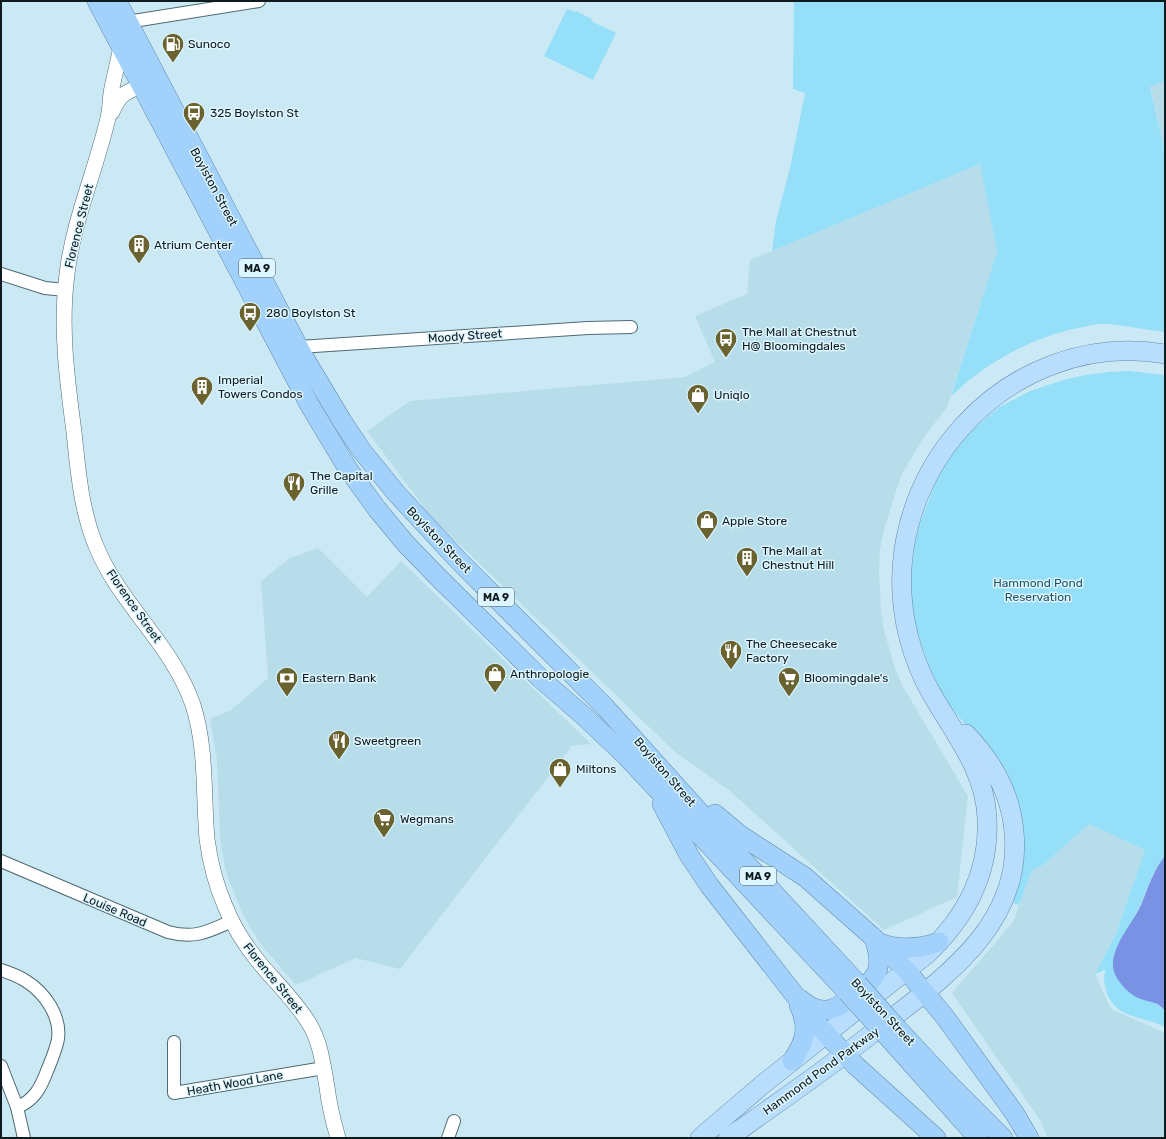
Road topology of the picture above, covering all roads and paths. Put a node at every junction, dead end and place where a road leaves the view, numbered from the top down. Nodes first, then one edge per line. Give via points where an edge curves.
1 (97, 1) edge
2 (117, 1) edge
3 (259, 1) edge
4 (127, 22) junction
5 (121, 47) junction
6 (141, 86) junction
7 (108, 118) junction
8 (1, 274) edge
9 (65, 290) junction
10 (631, 327) dead end
11 (299, 347) junction
12 (1165, 354) edge
13 (937, 704) junction
14 (654, 773) junction
15 (1, 861) edge
16 (232, 921) junction
17 (876, 940) junction
18 (939, 942) junction
19 (1, 970) edge
20 (907, 971) junction
21 (926, 992) junction
22 (794, 994) junction
23 (892, 1032) junction
24 (826, 1034) junction
25 (174, 1042) dead end
26 (845, 1055) junction
27 (792, 1061) junction
28 (323, 1065) junction
29 (1, 1066) edge
30 (17, 1107) junction
31 (454, 1121) dead end
32 (24, 1138) edge
33 (338, 1138) edge
34 (448, 1138) edge
35 (700, 1138) edge
36 (728, 1138) edge
37 (936, 1138) edge
38 (978, 1138) edge
39 (1003, 1138) edge
40 (1029, 1138) edge

1 - 5 highway, Boylston Street / MA 9
2 - 4 highway, Boylston Street / MA 9
3 - 4 street
4 - 11 highway, Boylston Street / MA 9
5 - 6 highway, Boylston Street / MA 9
5 - 7 street, Florence Street
6 - 7 street, Florence Street via 120,96
6 - 14 highway, Boylston Street / MA 9 via 310,404 337,452 366,494 406,544 541,679 612,742
7 - 9 street, Florence Street via 71,248
8 - 9 street via 45,288
9 - 16 street, Florence Street via 66,366 86,518 109,573 169,656 192,702 203,755 210,856 217,885
10 - 11 street, Moody Street
11 - 14 highway, Boylston Street / MA 9 via 345,426 396,493 459,561 605,706
12 - 13 main road, Hammond Pond Parkway via 1129,350 1108,351 1073,358 1043,369 1014,383 988,402 961,427 942,451 924,483 912,514 904,549 902,579 902,603 909,638 920,672
13 - 18 main road, Hammond Pond Parkway via 974,765 985,798 988,830 986,856 974,891 964,911
13 - 21 main road, Hammond Pond Parkway via 978,747 997,775 1009,804 1015,842 1011,878 997,914 966,956
14 - 17 highway via 805,878
14 - 22 highway via 689,856
14 - 23 highway, Boylston Street / MA 9, bridge via 717,831
15 - 16 street, Louise Road via 179,935 199,934
16 - 28 street, Florence Street via 256,959 309,1023 317,1040
17 - 18 highway via 886,945 908,948
17 - 20 highway
17 - 22 highway via 876,974 844,1004 834,1009 816,1009
18 - 20 main road, Hammond Pond Parkway
19 - 30 street via 39,990 54,1012 57,1025 55,1052 44,1080 37,1093
20 - 21 highway
20 - 24 main road, Hammond Pond Parkway
21 - 26 main road, Hammond Pond Parkway
21 - 40 highway via 1015,1114
22 - 24 highway
22 - 27 highway via 803,1014 805,1032 801,1046
23 - 38 highway, Boylston Street / MA 9
23 - 39 highway, Boylston Street / MA 9
24 - 26 highway
24 - 27 main road, Hammond Pond Parkway
25 - 28 street, Heath Wood Lane via 174,1093
26 - 36 main road, Hammond Pond Parkway
26 - 37 highway
27 - 35 main road, Hammond Pond Parkway
28 - 33 street, Florence Street
29 - 30 street
30 - 32 street
31 - 34 street

